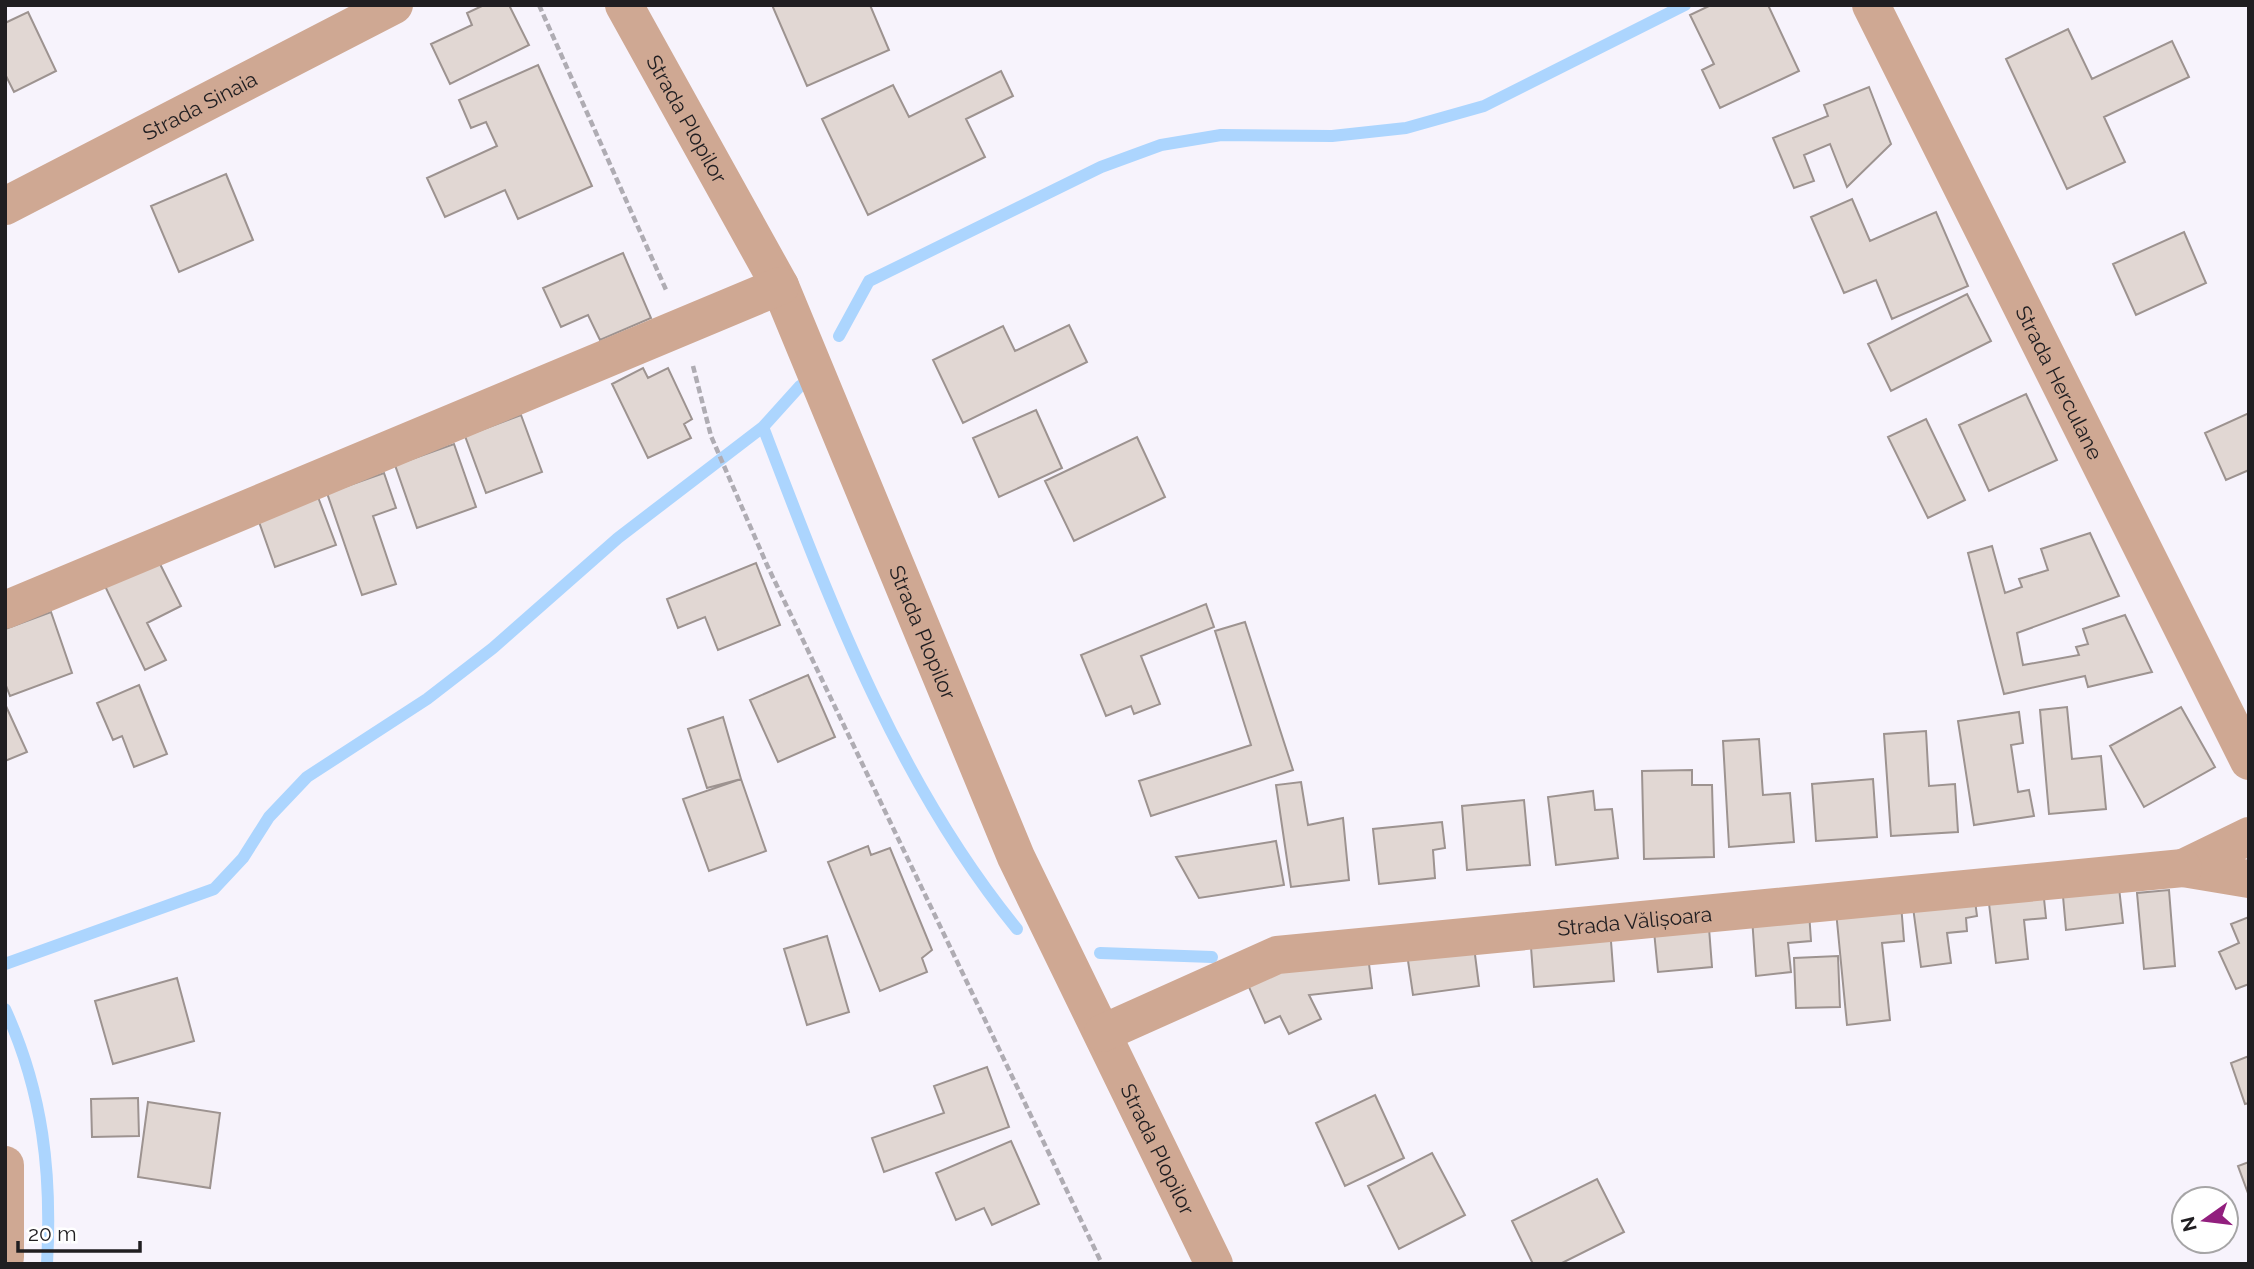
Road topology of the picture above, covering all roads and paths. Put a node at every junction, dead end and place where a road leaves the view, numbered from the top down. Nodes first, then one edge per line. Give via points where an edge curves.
1 (394, 5) edge
2 (539, 5) edge
3 (624, 5) edge
4 (1871, 5) edge
5 (5, 206) edge
6 (780, 286) junction
7 (682, 325) junction
8 (5, 610) edge
9 (2249, 761) edge
10 (2249, 836) edge
11 (2183, 868) junction
12 (2249, 879) edge
13 (1103, 1033) junction
14 (5, 1165) edge
15 (5, 1257) edge
16 (1102, 1264) edge
17 (1214, 1264) edge

1 - 5 street, Strada Sinaia
2 - 7 path
3 - 6 street, Strada Plopilor
4 - 9 street, Strada Herculane
6 - 7 street
6 - 13 street, Strada Plopilor via 1016,857
7 - 8 street
7 - 16 path via 711,436 772,577
10 - 11 street, Strada Vălișoara
11 - 12 street, Strada Vălișoara
11 - 13 street, Strada Vălișoara via 1277,955
13 - 17 street, Strada Plopilor
14 - 15 street

